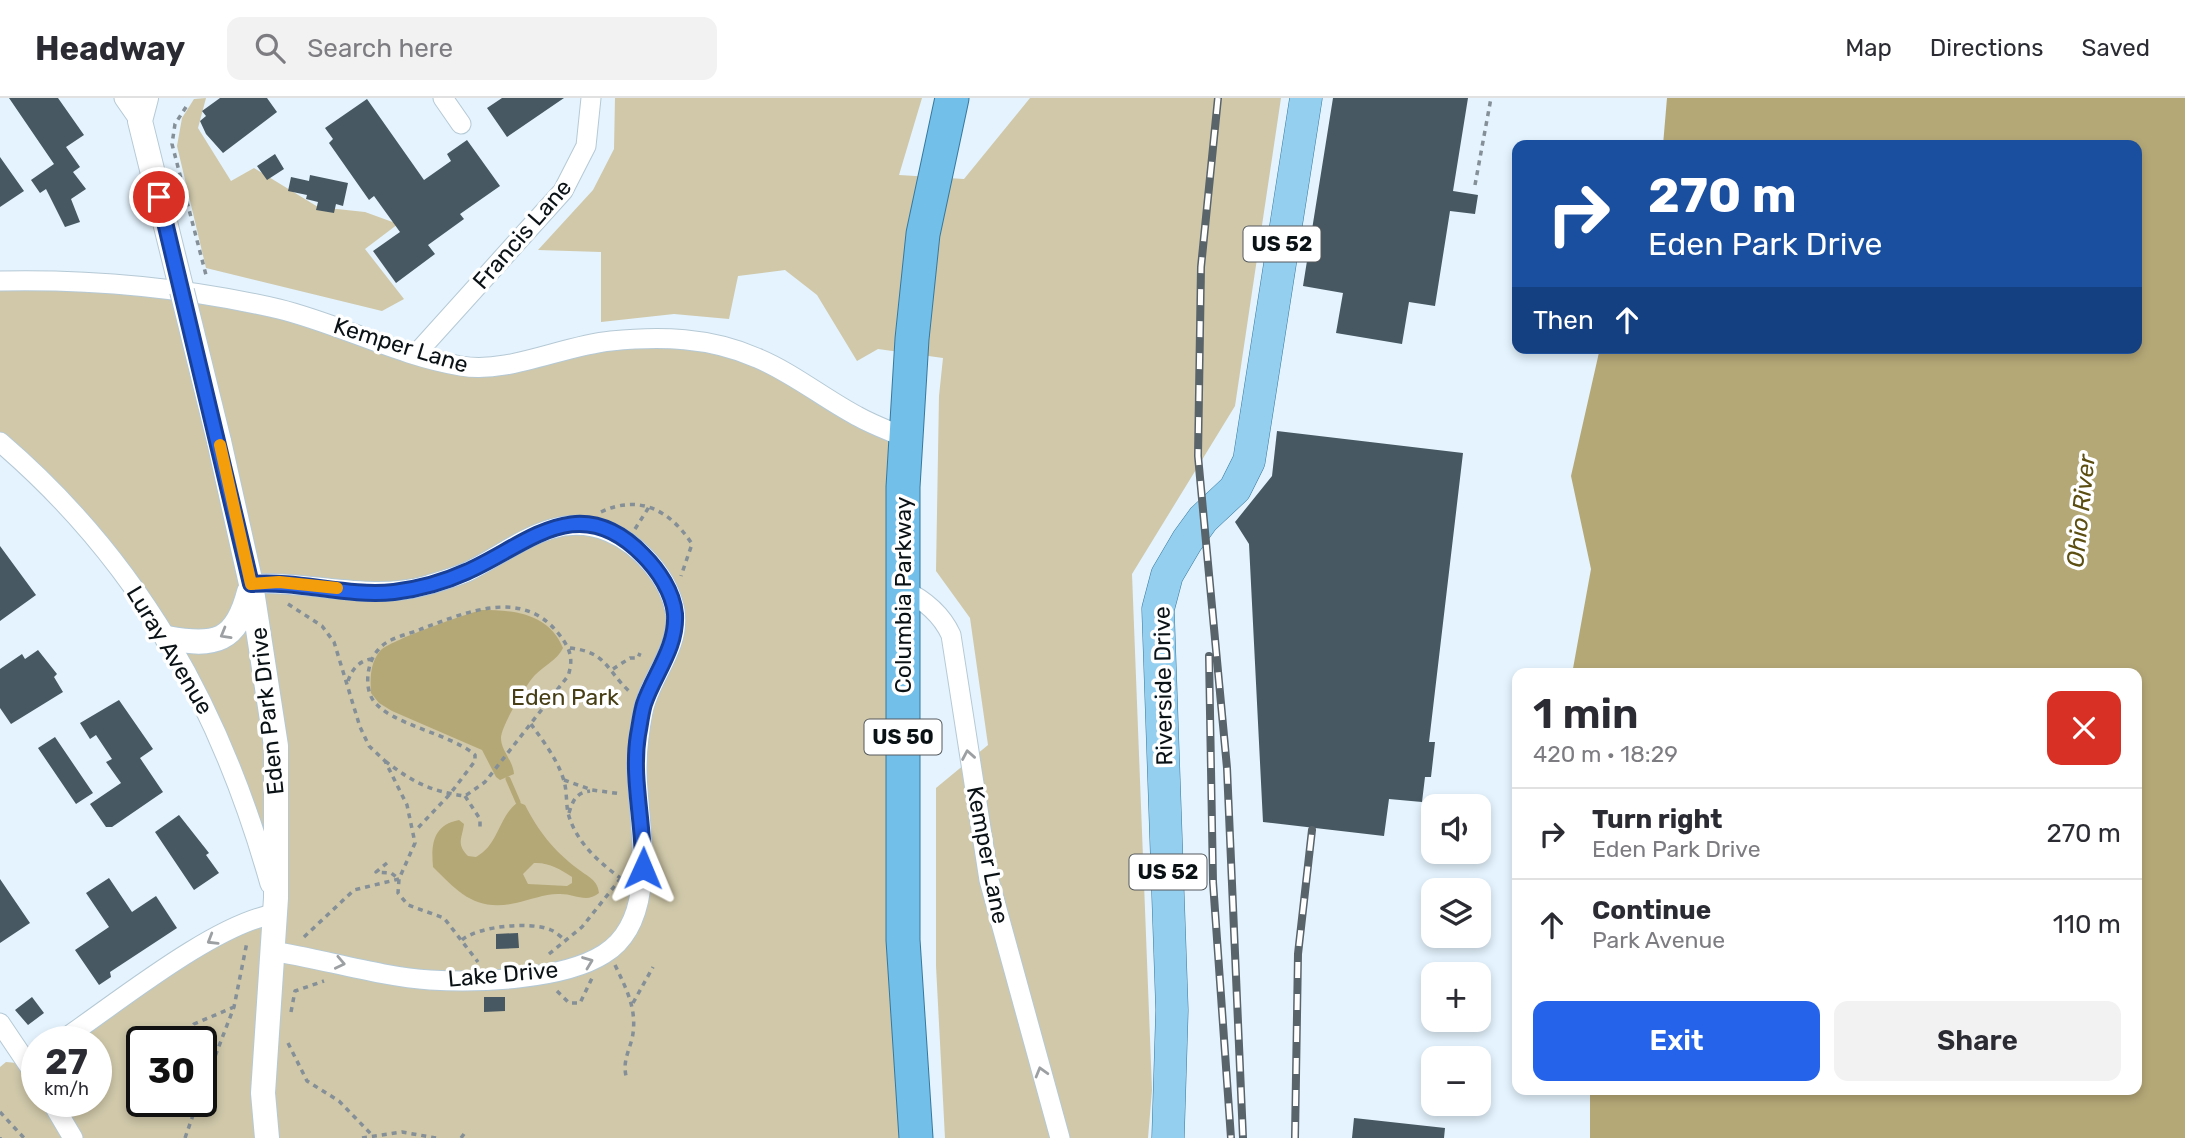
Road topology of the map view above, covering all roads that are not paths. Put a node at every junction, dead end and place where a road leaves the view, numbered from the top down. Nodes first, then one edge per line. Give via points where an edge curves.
1 (124, 98) edge
2 (443, 98) edge
3 (591, 98) edge
4 (952, 98) edge
5 (1306, 98) edge
6 (143, 109) edge
7 (461, 124) dead end
8 (0, 281) edge
9 (416, 354) junction
10 (906, 439) junction
11 (0, 442) edge
12 (251, 584) junction
13 (902, 589) junction
14 (167, 638) junction
15 (275, 906) junction
16 (272, 951) junction
17 (0, 1023) edge
18 (83, 1026) edge
19 (21, 1050) edge
20 (61, 1117) edge
21 (73, 1138) edge
22 (267, 1138) edge
23 (916, 1138) edge
24 (1060, 1138) edge
25 (1168, 1138) edge

1 - 6 street
2 - 7 street
3 - 9 street, Francis Lane via 586,146 564,191
4 - 10 highway, Columbia Parkway / US 50 via 923,233
5 - 25 main road, Riverside Drive / US 52 via 1249,461 1235,489 1187,541 1167,575 1158,609 1172,1010
6 - 12 street, Eden Park Drive, bridge via 147,150
8 - 9 street, Kemper Lane via 105,283 211,296 279,309
9 - 10 street, Kemper Lane via 488,369 609,341 685,339 755,357 858,417
10 - 13 highway, Columbia Parkway / US 50
11 - 14 street, Luray Avenue via 69,508
12 -> 14 street via 242,618 233,631 207,642
12 - 15 street, Eden Park Drive via 276,746
16 -> 12 street, Lake Drive via 429,981 547,974 607,953 626,931 640,890 643,835 637,739 644,704 674,636 675,613 668,591 648,560 611,532 586,526 548,528 466,572 393,592 279,582
13 - 23 highway, Columbia Parkway / US 50 via 904,940
24 -> 13 street, Kemper Lane via 989,880 951,635 923,599
14 - 15 street, Luray Avenue via 210,714 236,775
15 - 16 street, Eden Park Drive
15 -> 18 street via 212,939
16 - 22 street, Eden Park Drive via 263,1093
17 - 19 street
20 - 21 street

